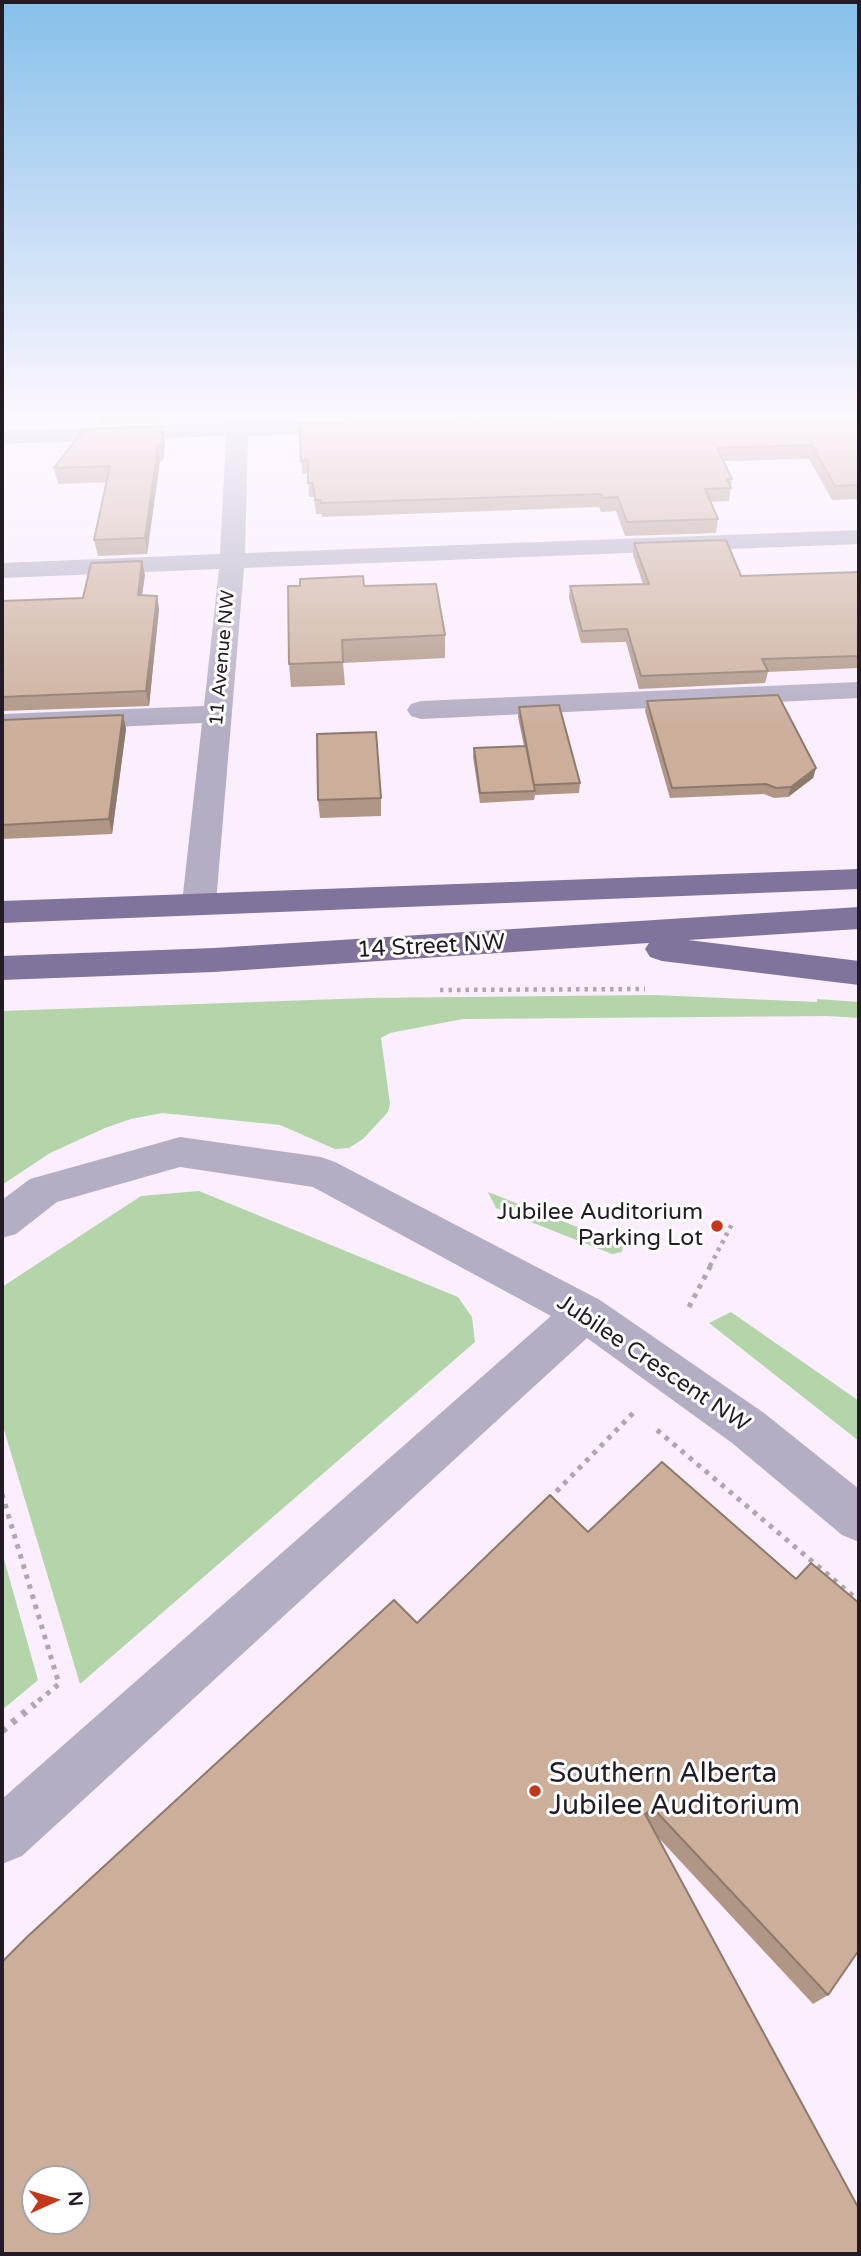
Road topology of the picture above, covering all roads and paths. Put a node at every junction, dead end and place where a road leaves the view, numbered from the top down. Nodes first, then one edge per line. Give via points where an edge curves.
1 (234, 518) edge
2 (859, 537) edge
3 (232, 562) junction
4 (2, 570) edge
5 (859, 690) edge
6 (421, 710) dead end
7 (218, 714) junction
8 (2, 723) edge
9 (859, 879) edge
10 (199, 904) junction
11 (2, 912) edge
12 (859, 918) edge
13 (577, 938) junction
14 (2, 968) edge
15 (859, 973) edge
16 (648, 989) dead end
17 (431, 990) dead end
18 (2, 1222) edge
19 (732, 1224) dead end
20 (689, 1307) dead end
21 (585, 1313) junction
22 (2, 1494) edge
23 (541, 1508) edge
24 (859, 1519) edge
25 (859, 1601) edge
26 (2, 1731) edge
27 (2, 1836) edge

1 - 3 street, 11 Avenue NW
2 - 3 street
3 - 4 street
3 - 7 street, 11 Avenue NW
5 - 6 street
7 - 8 street
7 - 10 street, 11 Avenue NW
9 - 10 main road
10 - 11 main road
12 - 13 main road, 14 Street NW
13 - 14 main road, 14 Street NW
13 - 15 main road
16 - 17 path
18 - 21 street, Jubilee Crescent NW via 44,1191 180,1152 321,1173
19 - 20 path
21 - 24 street, Jubilee Crescent NW via 748,1429
21 - 27 street
22 - 26 path via 59,1684
23 - 25 path via 636,1411

